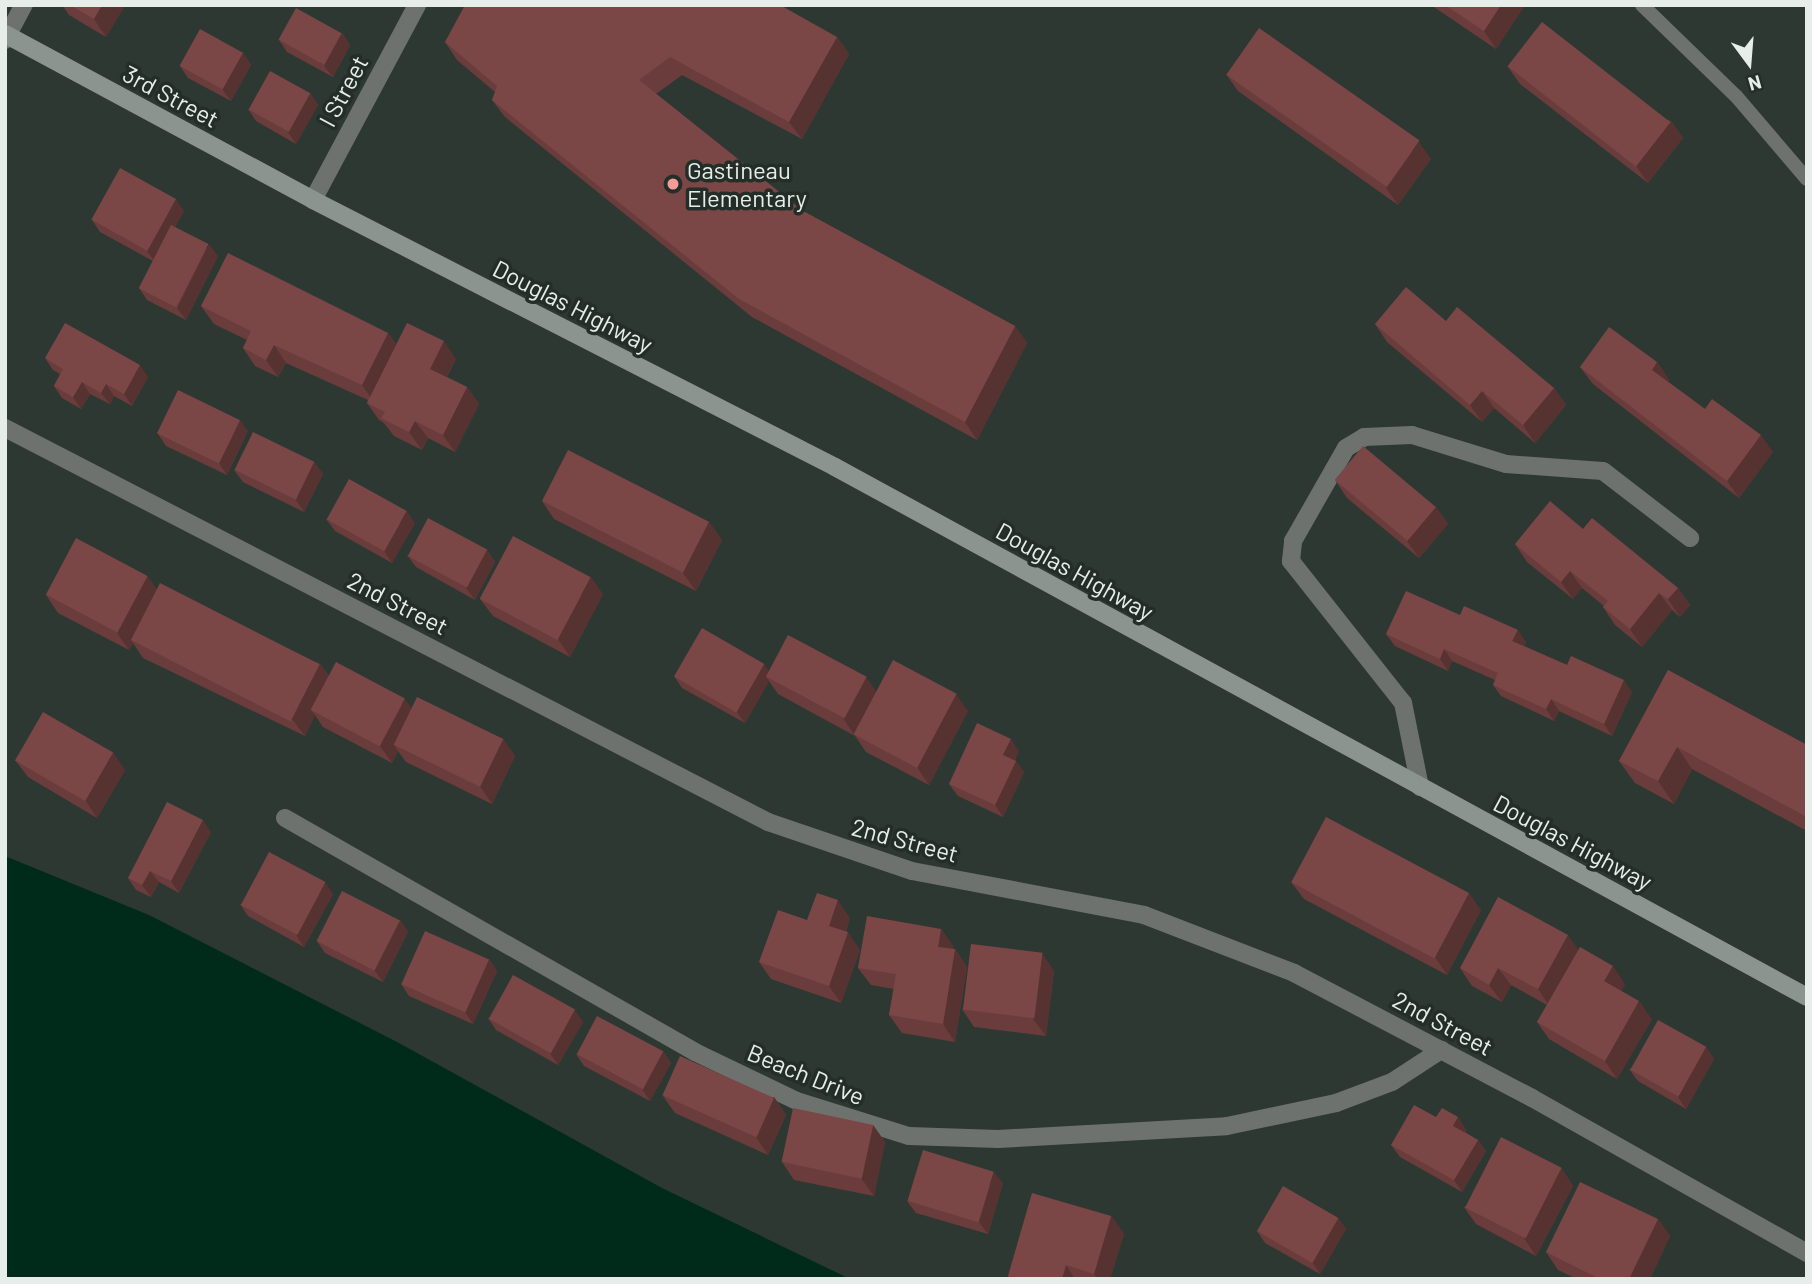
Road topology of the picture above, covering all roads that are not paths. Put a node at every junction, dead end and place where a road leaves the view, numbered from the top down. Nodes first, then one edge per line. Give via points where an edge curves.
1 (24, 5) edge
2 (417, 5) edge
3 (1642, 5) edge
4 (6, 37) edge
5 (1807, 179) edge
6 (313, 200) junction
7 (5, 428) edge
8 (1690, 538) dead end
9 (1420, 787) junction
10 (285, 818) dead end
11 (1807, 997) edge
12 (1441, 1050) junction
13 (1807, 1253) edge

1 - 4 street
2 - 6 street, I Street
3 - 5 lane via 1736,96
4 - 6 main road, 3rd Street
6 - 9 main road, Douglas Highway via 835,467
7 - 12 street, 2nd Street via 768,822 912,871 1158,919 1294,973
8 - 9 street via 1603,471 1519,467 1412,435 1364,436 1346,448 1293,541 1291,561 1403,703
9 - 11 main road, Douglas Highway
10 - 12 street, Beach Drive via 695,1052 797,1101 909,1136 998,1139 1227,1126 1336,1103 1392,1082
12 - 13 street, 2nd Street

